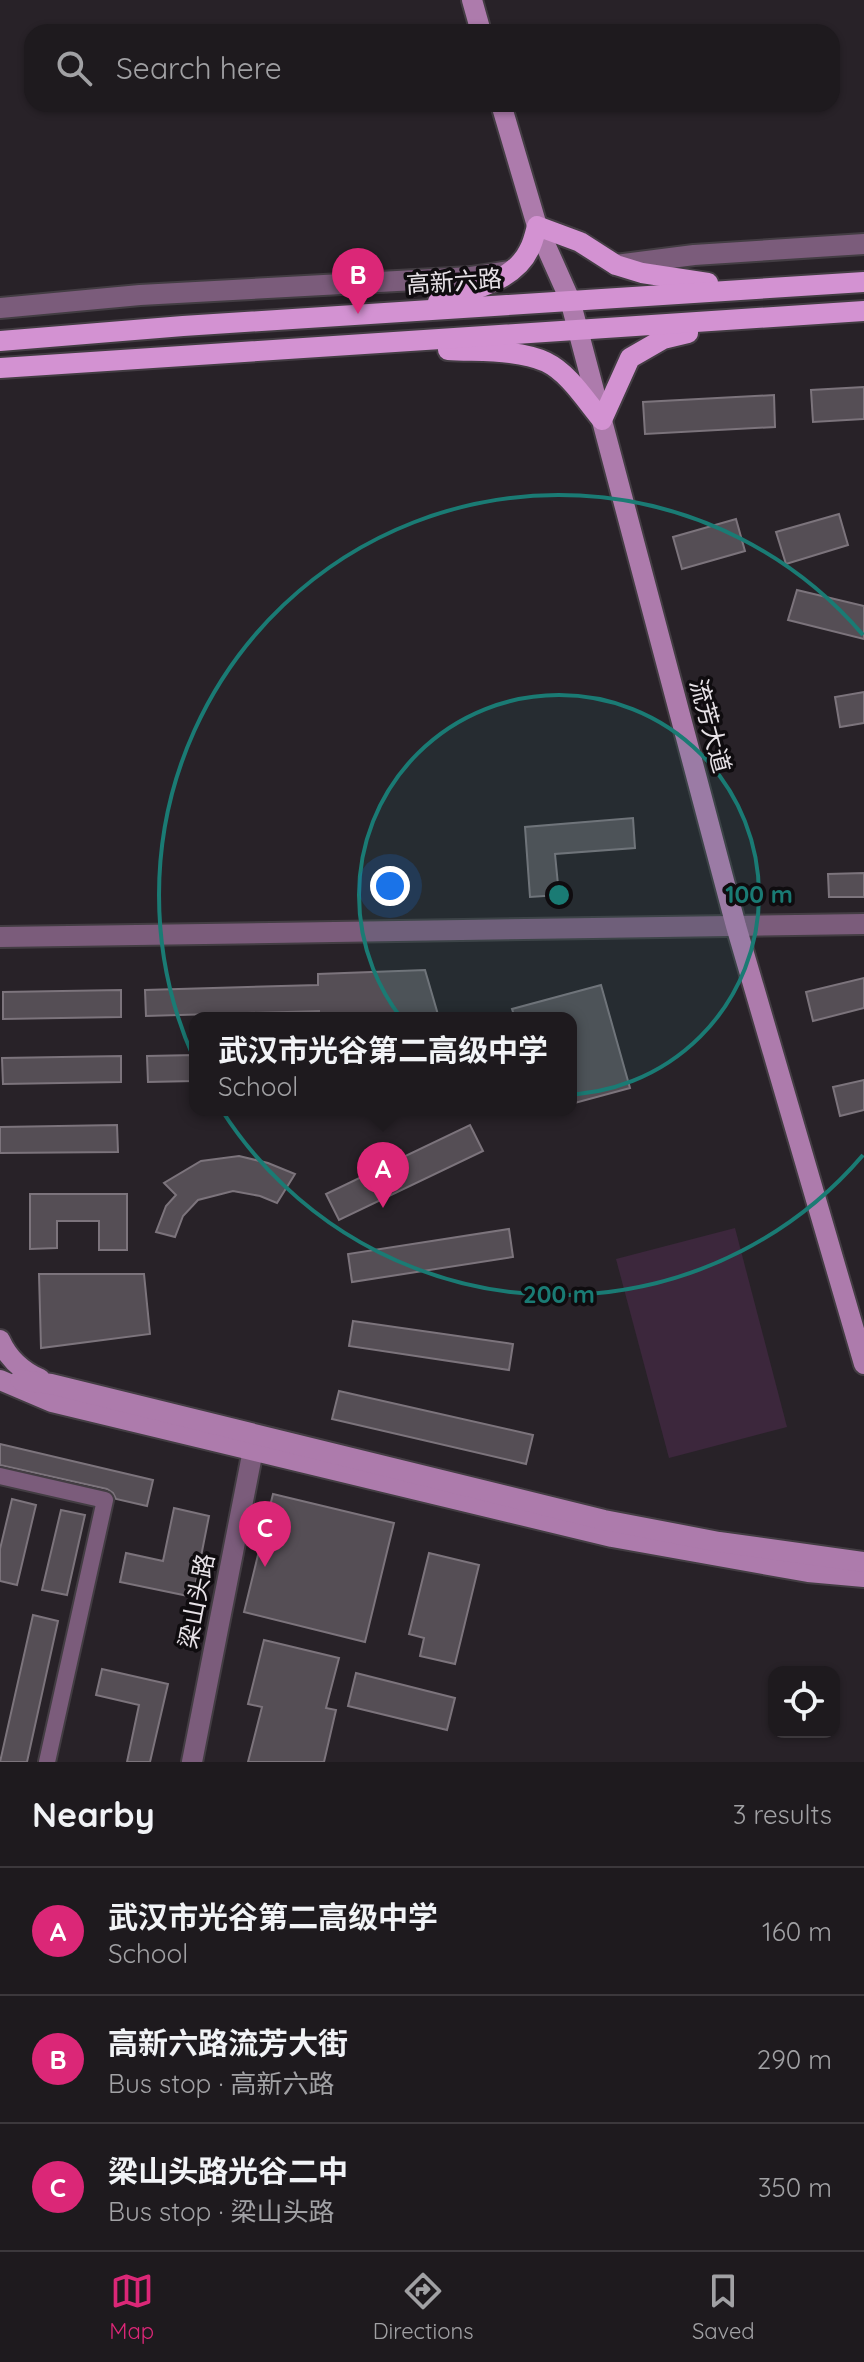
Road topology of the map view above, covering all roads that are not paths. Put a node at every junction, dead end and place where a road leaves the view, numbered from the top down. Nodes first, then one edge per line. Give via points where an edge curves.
1 (472, 0) edge
2 (479, 24) edge
3 (503, 112) edge
4 (537, 226) junction
5 (864, 244) edge
6 (616, 265) junction
7 (514, 271) junction
8 (864, 282) edge
9 (747, 289) junction
10 (570, 300) junction
11 (0, 308) edge
12 (415, 311) junction
13 (864, 311) edge
14 (746, 319) junction
15 (0, 329) edge
16 (577, 331) junction
17 (60, 336) junction
18 (0, 341) edge
19 (373, 344) junction
20 (59, 364) junction
21 (0, 368) edge
22 (0, 382) edge
23 (602, 420) junction
24 (864, 924) edge
25 (736, 926) junction
26 (0, 937) edge
27 (0, 1340) edge
28 (864, 1364) edge
29 (0, 1378) edge
30 (51, 1384) junction
31 (253, 1450) junction
32 (0, 1476) edge
33 (864, 1562) edge
34 (864, 1577) edge
35 (47, 1762) edge
36 (192, 1762) edge

1 - 2 main road
3 - 4 main road, 流芳大道
4 - 6 main road via 580,242
4 - 7 main road via 529,251
4 - 10 main road, 流芳大道
5 - 6 street
6 - 9 main road
7 - 11 street
7 - 12 main road
8 - 9 main road, 高新六路
9 - 10 main road, 高新六路
10 - 12 main road, 高新六路
10 - 16 main road, 流芳大道
12 - 17 main road, 高新六路
13 - 14 main road
14 - 16 main road
14 - 23 main road via 663,339 630,358
15 - 17 main road
16 - 19 main road
16 - 23 main road, 流芳大道
17 - 18 main road, 高新六路
19 - 20 main road
19 - 23 main road via 546,362
20 - 21 main road
20 - 22 main road
23 - 25 main road, 流芳大道
24 - 25 street
25 - 26 street
25 - 28 main road, 流芳大道
27 - 30 main road via 28,1373
29 - 30 main road
29 - 31 main road via 52,1402
30 - 33 main road via 604,1520
31 - 34 main road via 612,1537
31 - 36 street, 梁山头路
32 - 35 street via 105,1500

